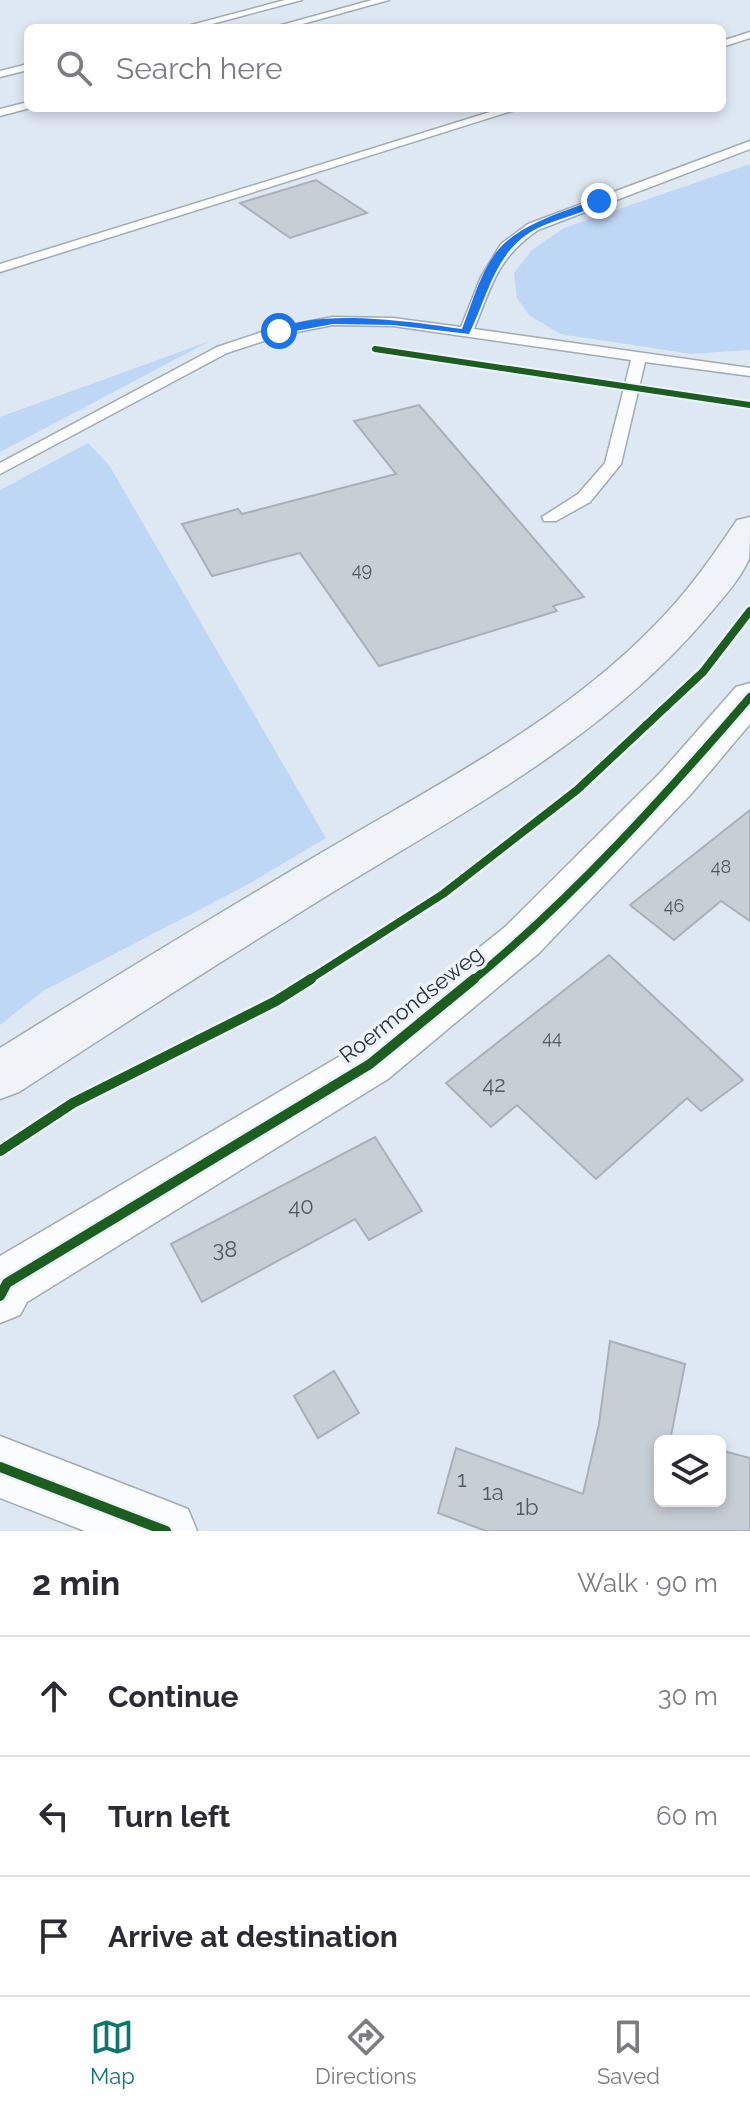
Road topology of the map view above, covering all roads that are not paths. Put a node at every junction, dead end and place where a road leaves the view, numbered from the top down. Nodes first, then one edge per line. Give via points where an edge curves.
1 (297, 0) edge
2 (384, 0) edge
3 (201, 24) edge
4 (291, 24) edge
5 (750, 35) edge
6 (726, 43) edge
7 (24, 68) edge
8 (0, 74) edge
9 (24, 106) edge
10 (502, 112) edge
11 (0, 113) edge
12 (750, 145) edge
13 (0, 268) edge
14 (466, 332) junction
15 (639, 356) junction
16 (750, 372) edge
17 (0, 469) edge
18 (550, 517) dead end
19 (743, 554) edge
20 (750, 697) edge
21 (0, 1076) edge
22 (0, 1296) edge
23 (0, 1467) edge
24 (166, 1531) edge

1 - 3 lane
2 - 4 lane
5 - 6 lane
7 - 8 lane
9 - 11 lane
10 - 13 lane
12 - 14 lane via 533,227 508,244
14 - 15 lane
14 - 17 lane via 333,321 279,331 222,350
15 - 16 lane
15 - 18 lane via 613,464 584,498
19 - 21 main road via 641,665 583,712
20 - 22 street, Roermondseweg via 676,783 522,940 370,1064 7,1283
23 - 24 street

